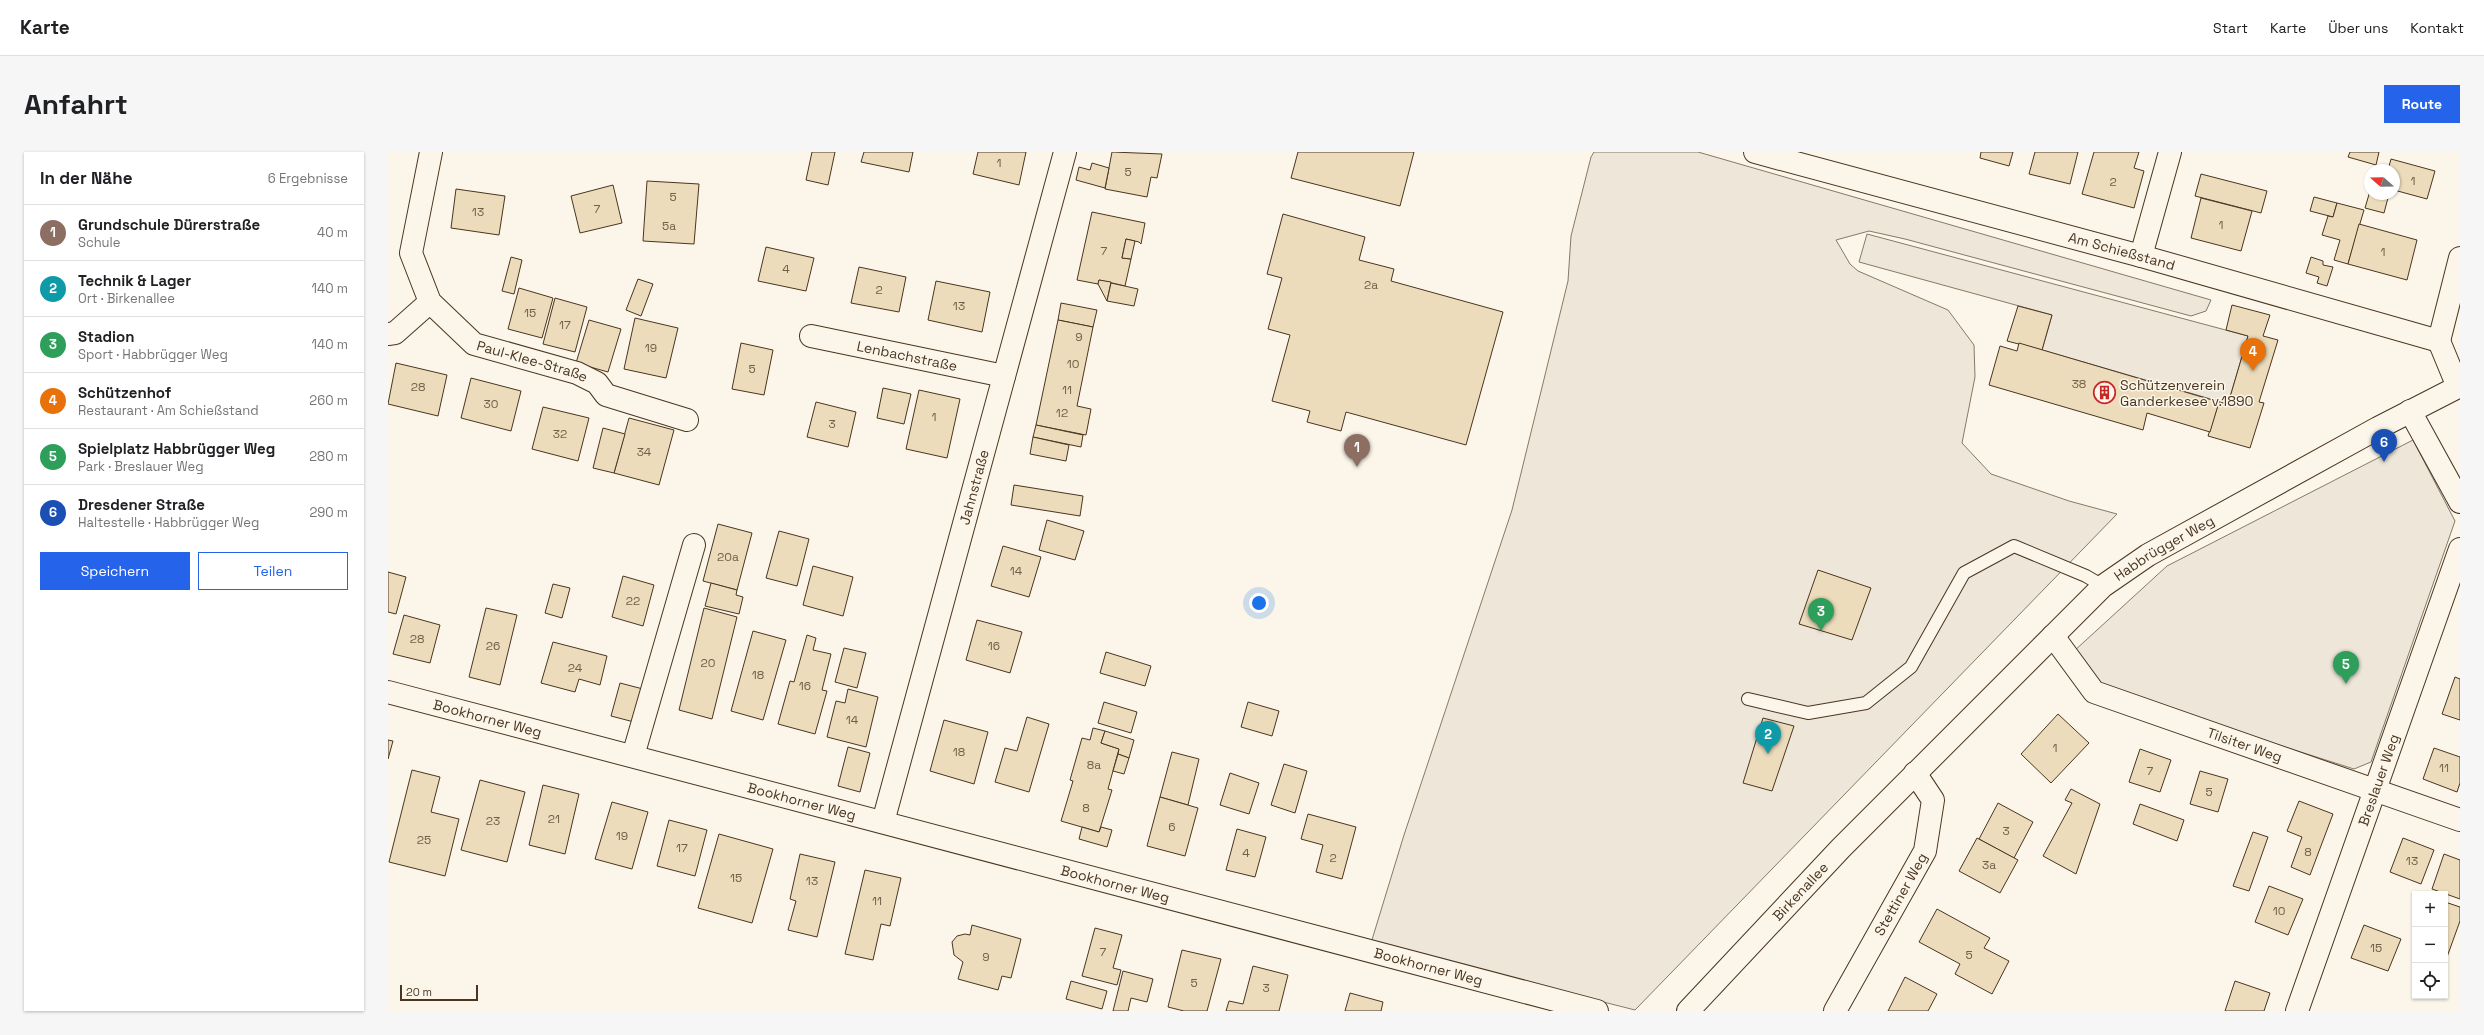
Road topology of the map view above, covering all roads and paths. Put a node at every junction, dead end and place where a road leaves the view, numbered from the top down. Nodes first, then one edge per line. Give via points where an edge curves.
1 (431, 152) edge
2 (1065, 152) edge
3 (1755, 152) edge
4 (2170, 152) edge
5 (2141, 256) junction
6 (2460, 258) edge
7 (430, 302) junction
8 (388, 334) edge
9 (811, 336) dead end
10 (2439, 341) junction
11 (1004, 376) junction
12 (2459, 387) edge
13 (2410, 411) junction
14 (687, 420) dead end
15 (2460, 502) edge
16 (694, 545) dead end
17 (2460, 549) edge
18 (2103, 586) junction
19 (2053, 636) junction
20 (388, 692) edge
21 (1748, 699) dead end
22 (633, 756) junction
23 (1916, 773) junction
24 (2374, 790) junction
25 (2460, 820) edge
26 (882, 822) junction
27 (1597, 1011) edge
28 (1688, 1011) edge
29 (1835, 1011) edge
30 (2297, 1011) edge

1 - 7 street, Paul-Klee-Straße via 411,253
2 - 11 street, Jahnstraße
3 - 5 street, Am Schießstand
4 - 5 street
5 - 10 street, Am Schießstand
6 - 10 street
7 - 8 street via 395,333
7 - 14 street, Paul-Klee-Straße via 474,344 577,373 597,383 606,395
9 - 11 street, Lenbachstraße
10 - 12 street
11 - 26 street, Jahnstraße
12 - 13 street, Habbrügger Weg
13 - 15 street
13 - 18 street, Habbrügger Weg via 2148,555
16 - 22 street
17 - 24 street, Breslauer Weg
18 - 19 street, Habbrügger Weg
18 - 21 lane via 2086,576 2014,546 1964,573 1912,667 1866,703 1808,713
19 - 23 street, Habbrügger Weg
19 - 24 street, Tilsiter Weg via 2094,692
20 - 22 street, Bookhorner Weg
22 - 26 street, Bookhorner Weg
23 - 28 street, Birkenallee via 1841,848
23 - 29 street, Stettiner Weg via 1933,800 1925,851
24 - 25 street, Tilsiter Weg
24 - 30 street, Breslauer Weg
26 - 27 street, Bookhorner Weg

